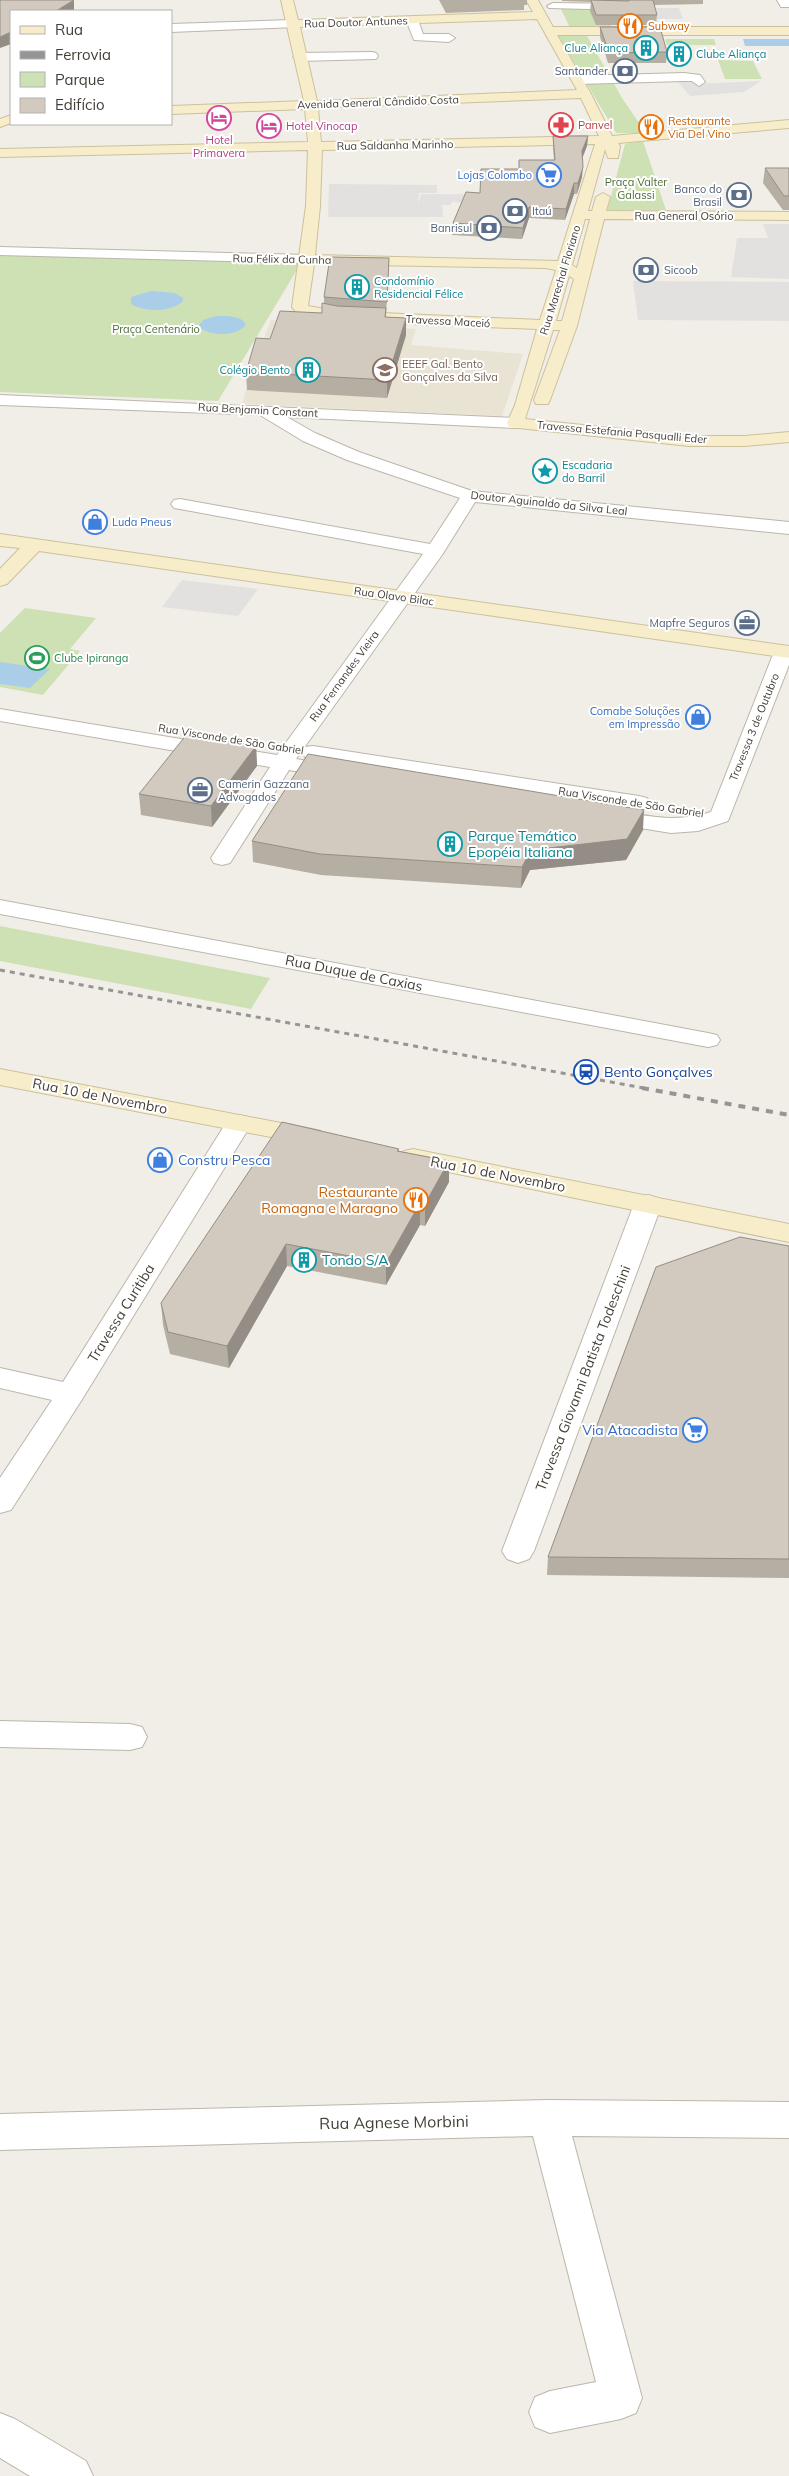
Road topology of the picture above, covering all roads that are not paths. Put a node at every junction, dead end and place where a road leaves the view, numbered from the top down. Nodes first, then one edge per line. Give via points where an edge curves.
1 (287, 0) edge
2 (532, 0) edge
3 (627, 7) edge
4 (542, 15) junction
5 (558, 15) edge
6 (412, 20) junction
7 (292, 24) junction
8 (172, 28) edge
9 (550, 31) junction
10 (789, 31) edge
11 (449, 38) dead end
12 (372, 56) dead end
13 (299, 57) junction
14 (578, 80) junction
15 (699, 82) dead end
16 (585, 94) junction
17 (311, 104) junction
18 (172, 110) edge
19 (789, 124) edge
20 (610, 143) junction
21 (315, 147) junction
22 (0, 153) edge
23 (610, 168) dead end
24 (605, 187) dead end
25 (580, 215) junction
26 (599, 216) junction
27 (789, 216) edge
28 (0, 251) edge
29 (307, 259) junction
30 (563, 266) junction
31 (582, 281) junction
32 (546, 326) junction
33 (569, 326) junction
34 (0, 400) edge
35 (265, 410) junction
36 (515, 423) junction
37 (533, 424) junction
38 (789, 437) edge
39 (470, 496) junction
40 (180, 504) dead end
41 (789, 528) edge
42 (0, 540) edge
43 (34, 545) junction
44 (435, 551) junction
45 (0, 580) edge
46 (400, 597) junction
47 (787, 647) edge
48 (0, 700) edge
49 (0, 715) edge
50 (287, 756) junction
51 (720, 816) joint
52 (222, 858) dead end
53 (0, 907) edge
54 (708, 1040) dead end
55 (0, 1077) edge
56 (239, 1123) junction
57 (337, 1142) edge
58 (385, 1152) edge
59 (648, 1204) junction
60 (789, 1233) edge
61 (0, 1378) edge
62 (72, 1394) junction
63 (0, 1502) edge
64 (518, 1551) dead end
65 (0, 1734) edge
66 (130, 1737) dead end
67 (548, 2118) junction
68 (789, 2120) edge
69 (0, 2132) edge
70 (550, 2412) dead end
71 (0, 2434) edge
72 (71, 2476) edge

1 - 7 main road
2 - 4 main road
3 - 5 street
4 - 6 main road, Rua Doutor Antunes
4 - 9 main road
5 - 9 main road
5 - 10 main road
6 - 7 main road, Rua Doutor Antunes
6 - 11 street via 418,37
7 - 8 street, Rua Doutor Antunes
7 - 13 main road
9 - 14 main road
12 - 13 street
13 - 17 main road
14 - 15 street via 684,77 696,78
14 - 16 main road
16 - 17 main road, Avenida General Cândido Costa
16 - 20 main road
17 - 18 main road, Avenida General Cândido Costa
17 - 21 main road
19 - 20 main road, Rua Saldanha Marinho
20 - 21 main road, Rua Saldanha Marinho
20 - 23 main road
20 - 25 main road, Rua Marechal Floriano via 599,148
21 - 22 main road, Rua Saldanha Marinho
21 - 29 main road
24 - 26 main road, Rua Marechal Floriano
25 - 26 main road, Rua General Osório
25 - 30 main road, Rua Marechal Floriano
26 - 27 main road, Rua General Osório
26 - 31 main road, Rua Marechal Floriano
28 - 29 street, Rua Félix da Cunha
29 - 30 main road, Rua Félix da Cunha
29 - 32 main road, Travessa Maceió via 300,307 310,313
30 - 31 main road
30 - 32 main road, Rua Marechal Floriano
31 - 33 main road, Rua Marechal Floriano
32 - 33 main road, Travessa Maceió
32 - 36 main road, Rua Marechal Floriano
33 - 37 main road, Rua Marechal Floriano
34 - 35 street, Rua Benjamin Constant
35 - 36 street, Rua Benjamin Constant
35 - 39 street, Doutor Aguinaldo da Silva Leal via 309,437 353,456
36 - 37 main road, Travessa Estefania Pasqualli Eder
37 - 38 main road, Travessa Estefania Pasqualli Eder via 689,440 744,441
39 - 41 street, Doutor Aguinaldo da Silva Leal
39 - 44 street, Rua Fernandes Vieira
40 - 44 street
42 - 43 main road, Rua Olavo Bilac
43 - 45 main road
43 - 46 main road, Rua Olavo Bilac
44 - 46 street, Rua Fernandes Vieira
46 - 47 main road, Rua Olavo Bilac
46 - 50 street, Rua Fernandes Vieira
47 - 51 street, Travessa 3 de Outubro
48 - 50 street, Rua Visconde de São Gabriel
49 - 50 street, Rua Visconde de São Gabriel
50 - 51 street, Rua Visconde de São Gabriel via 568,800 671,826 698,824
50 - 52 street, Rua Fernandes Vieira
53 - 54 street, Rua Duque de Caxias
55 - 56 main road, Rua 10 de Novembro
56 - 57 main road, Rua 10 de Novembro
56 - 62 street, Travessa Curitiba
58 - 59 main road, Rua 10 de Novembro
59 - 60 main road, Rua 10 de Novembro
59 - 64 street, Travessa Giovanni Batista Todeschini
61 - 62 street
62 - 63 street, Travessa Curitiba
65 - 66 street
67 - 68 street, Rua Agnese Morbini
67 - 69 street, Rua Agnese Morbini
67 - 70 street via 621,2398
71 - 72 street

